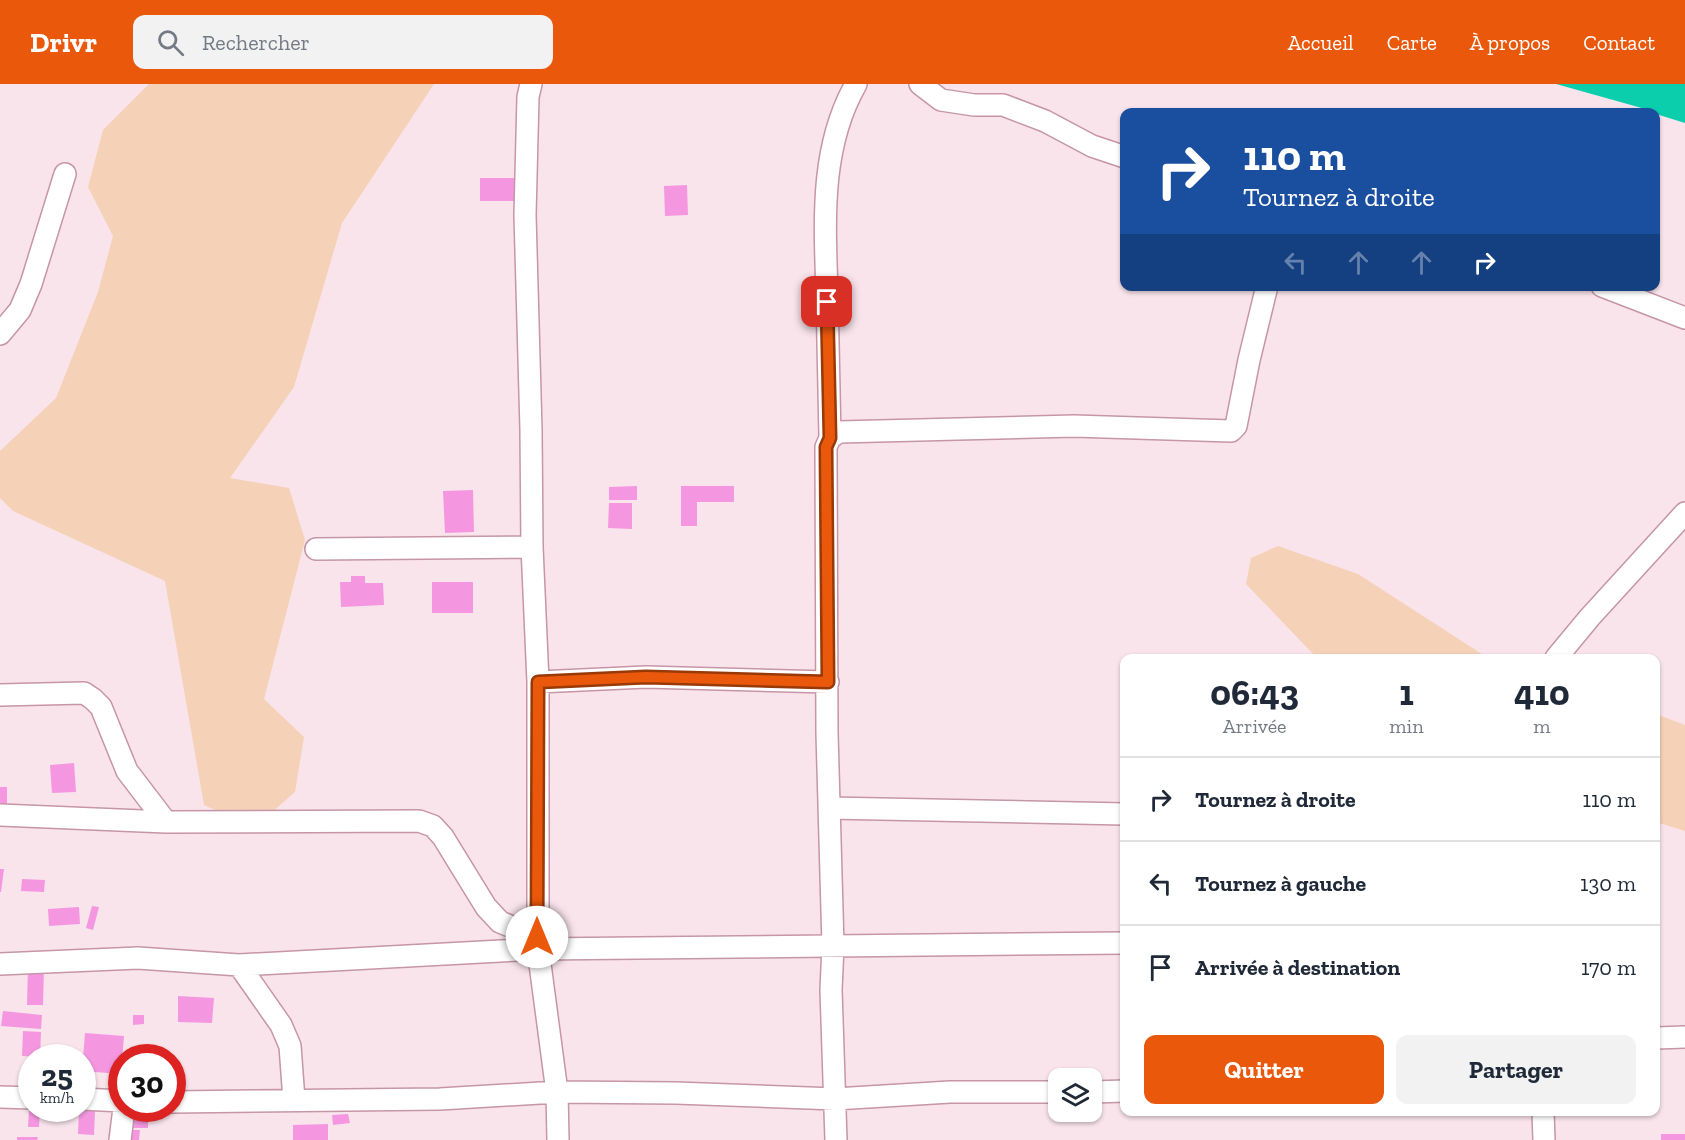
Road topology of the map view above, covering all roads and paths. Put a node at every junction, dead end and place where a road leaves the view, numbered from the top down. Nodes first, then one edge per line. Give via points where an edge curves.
1 (531, 84) edge
2 (856, 84) edge
3 (920, 84) edge
4 (1120, 155) edge
5 (65, 174) dead end
6 (1266, 291) edge
7 (1615, 291) edge
8 (1685, 318) edge
9 (0, 334) edge
10 (830, 438) junction
11 (1685, 513) edge
12 (532, 547) junction
13 (316, 549) dead end
14 (1559, 654) edge
15 (538, 682) junction
16 (828, 682) junction
17 (0, 695) edge
18 (830, 808) junction
19 (1120, 814) edge
20 (0, 815) edge
21 (166, 822) junction
22 (537, 943) junction
23 (1120, 943) edge
24 (833, 946) junction
25 (0, 964) edge
26 (239, 965) junction
27 (1685, 1037) edge
28 (1660, 1038) edge
29 (1120, 1091) edge
30 (556, 1092) junction
31 (1048, 1092) edge
32 (1102, 1092) edge
33 (0, 1097) edge
34 (18, 1098) edge
35 (835, 1099) junction
36 (294, 1100) junction
37 (186, 1102) edge
38 (1543, 1116) edge
39 (122, 1122) edge
40 (120, 1140) edge
41 (558, 1140) edge
42 (836, 1140) edge
43 (1544, 1140) edge

1 - 12 street via 525,215
2 - 10 street via 832,144 826,186
3 - 4 street via 941,100 1004,105
5 - 9 street via 31,284 20,310
6 - 10 street via 1236,426 1231,431 1074,426 839,432
7 - 8 street
10 - 16 street via 826,447
11 - 14 street
12 - 13 street
12 - 15 street
15 - 16 street via 646,677
15 - 22 street
16 - 18 street
17 - 21 street via 84,693 93,699 101,707 127,771
18 - 19 street
18 - 24 street
20 - 21 street
21 - 22 street via 419,821 434,826 443,837 486,907 500,922
22 - 24 street
22 - 26 street
22 - 30 street
23 - 24 street
24 - 35 street
25 - 26 street via 138,958
26 - 36 street via 281,1025 290,1046
27 - 28 street
29 - 32 street
30 - 35 street
30 - 36 street via 440,1100
30 - 41 street
31 - 35 street via 950,1092
33 - 34 street
35 - 42 street
36 - 37 street
38 - 43 street
39 - 40 street

